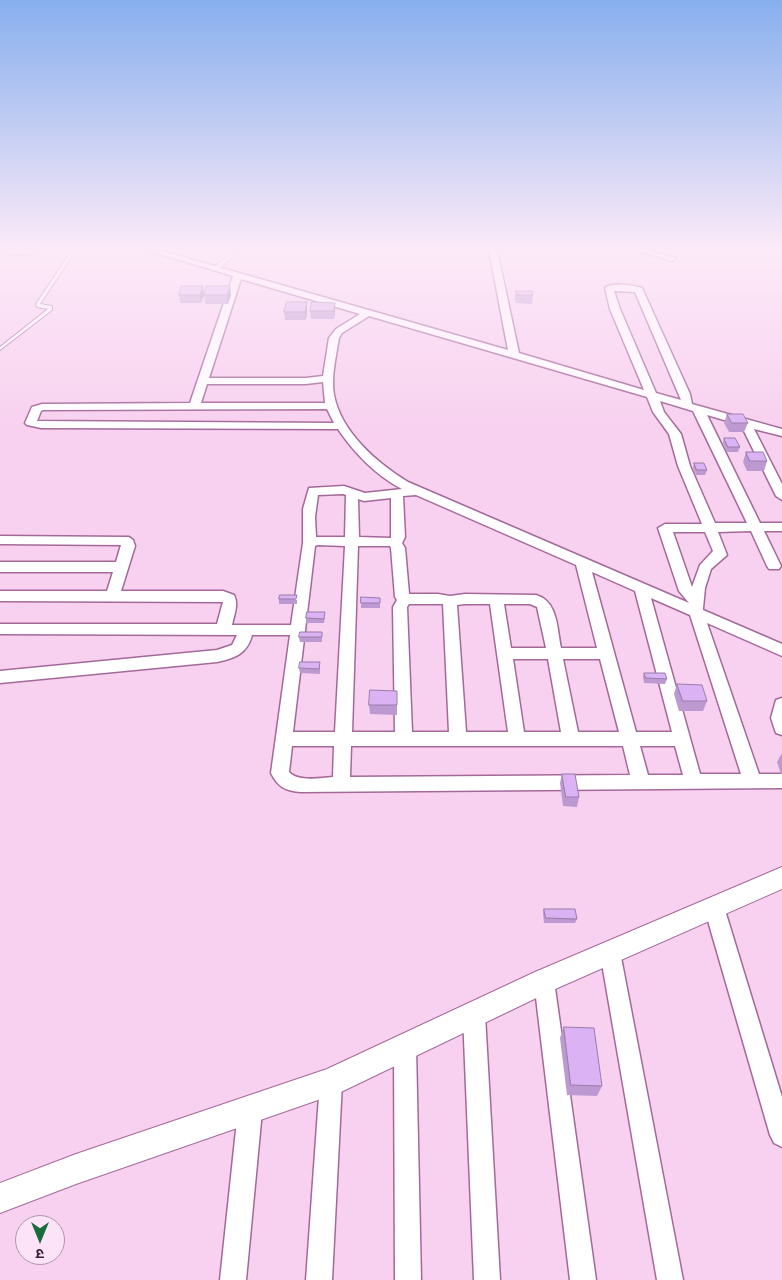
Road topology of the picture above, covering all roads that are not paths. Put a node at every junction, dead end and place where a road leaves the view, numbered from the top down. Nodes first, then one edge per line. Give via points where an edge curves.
1 (49, 310) edge
2 (226, 310) edge
3 (357, 310) edge
4 (505, 310) edge
5 (617, 310) edge
6 (648, 310) edge
7 (368, 313) junction
8 (0, 349) edge
9 (514, 355) junction
10 (329, 378) junction
11 (203, 381) junction
12 (652, 396) junction
13 (195, 405) junction
14 (332, 406) junction
15 (692, 407) junction
16 (746, 423) junction
17 (343, 426) junction
18 (782, 433) edge
19 (417, 491) junction
20 (397, 492) junction
21 (352, 493) junction
22 (782, 496) edge
23 (710, 527) junction
24 (756, 527) junction
25 (782, 527) edge
26 (0, 540) edge
27 (352, 541) junction
28 (310, 542) junction
29 (396, 543) junction
30 (582, 562) junction
31 (774, 566) dead end
32 (0, 567) edge
33 (121, 567) junction
34 (641, 588) junction
35 (113, 595) junction
36 (0, 596) edge
37 (405, 599) junction
38 (496, 599) junction
39 (450, 601) junction
40 (695, 607) junction
41 (0, 630) edge
42 (223, 630) junction
43 (245, 630) junction
44 (299, 630) junction
45 (782, 650) edge
46 (607, 653) junction
47 (504, 654) junction
48 (554, 654) junction
49 (0, 677) edge
50 (782, 704) edge
51 (782, 728) edge
52 (284, 739) junction
53 (343, 739) junction
54 (680, 739) junction
55 (404, 740) junction
56 (458, 740) junction
57 (517, 740) junction
58 (572, 740) junction
59 (630, 740) junction
60 (752, 780) junction
61 (692, 781) junction
62 (782, 781) edge
63 (641, 782) junction
64 (341, 784) junction
65 (782, 878) edge
66 (714, 906) junction
67 (610, 952) junction
68 (544, 981) junction
69 (474, 1015) junction
70 (405, 1048) junction
71 (331, 1082) junction
72 (250, 1111) junction
73 (782, 1135) edge
74 (0, 1198) edge
75 (233, 1280) edge
76 (319, 1280) edge
77 (408, 1280) edge
78 (487, 1280) edge
79 (583, 1280) edge
80 (670, 1280) edge

1 - 8 lane
2 - 11 street
3 - 7 street
4 - 9 street
5 - 12 street
6 - 15 street
7 - 9 street
7 - 10 street via 336,334
9 - 12 street
10 - 11 street via 312,381
10 - 14 street
11 - 13 street
12 - 15 street
12 - 23 street via 675,434 684,466
13 - 14 street
13 - 17 street via 40,407 34,412 31,423
14 - 17 street
15 - 16 street
15 - 24 street
16 - 18 street
16 - 22 street
17 - 19 street via 354,443 380,468
19 - 20 street
19 - 30 street
20 - 21 street via 368,497
20 - 29 street
21 - 27 street
21 - 28 street via 340,490 312,492
23 - 24 street
23 - 40 street via 721,553 706,566
23 - 40 street via 669,527 665,530
24 - 25 street
24 - 31 street
26 - 33 street via 124,540 129,544
27 - 28 street
27 - 29 street
27 - 53 street
28 - 44 street
29 - 37 street via 401,594
30 - 34 street
30 - 46 street
32 - 33 street
33 - 35 street
34 - 40 street
34 - 54 street
35 - 36 street
35 - 42 street via 223,596 230,602
37 - 39 street
37 - 55 street via 400,607
38 - 39 street
38 - 47 street
38 - 48 street via 540,601 546,611
39 - 56 street
40 - 45 street
40 - 60 street
41 - 42 street
42 - 43 street
43 - 44 street
43 - 49 street via 237,650 217,656
44 - 52 street
46 - 48 street
46 - 59 street
47 - 48 street
47 - 57 street
48 - 58 street
50 - 51 street via 779,718
52 - 53 street
52 - 64 street via 280,773 283,780 292,784
53 - 55 street
53 - 64 street
54 - 59 street
54 - 61 street
55 - 56 street
56 - 57 street
57 - 58 street
58 - 59 street
59 - 63 street
60 - 61 street
60 - 62 street
61 - 63 street
63 - 64 street
65 - 66 street
66 - 67 street
66 - 73 street
67 - 68 street
67 - 80 street
68 - 69 street
68 - 79 street
69 - 70 street
69 - 78 street
70 - 71 street
70 - 77 street
71 - 72 street
71 - 76 street
72 - 74 street
72 - 75 street

